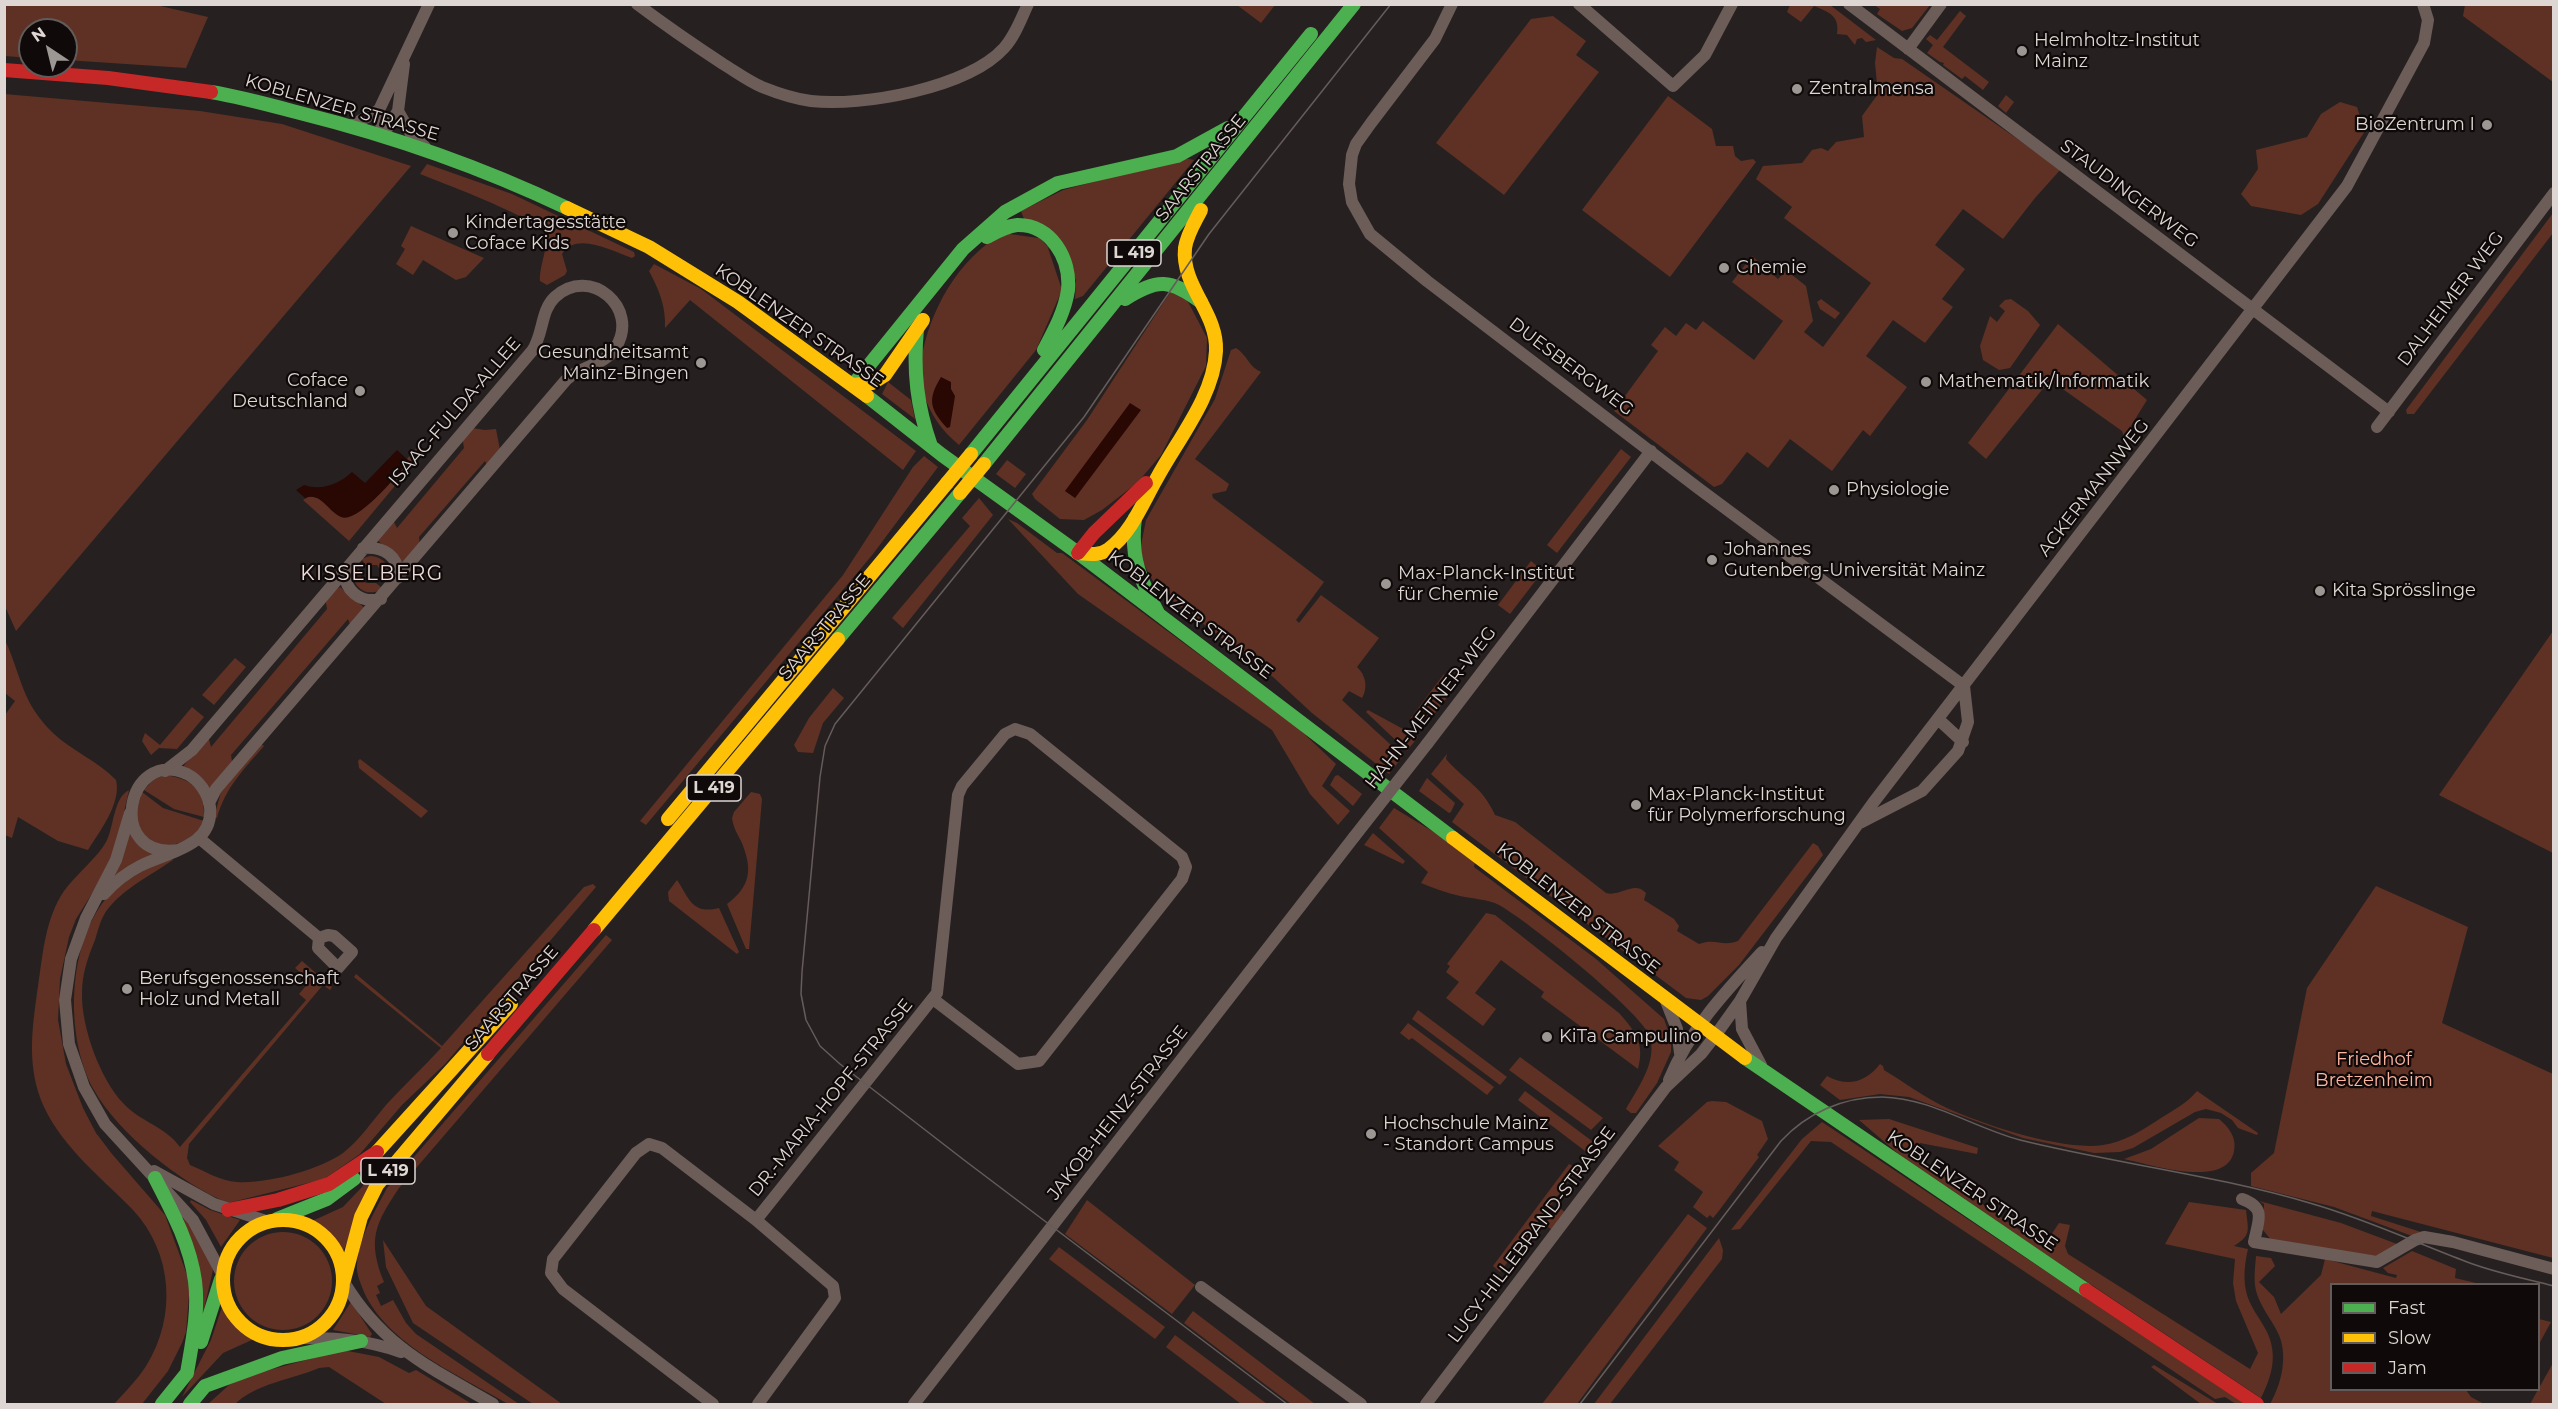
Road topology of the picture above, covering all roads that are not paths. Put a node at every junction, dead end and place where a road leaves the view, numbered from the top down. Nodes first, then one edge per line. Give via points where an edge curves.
1 (429, 4) edge
2 (637, 4) edge
3 (1028, 4) edge
4 (1354, 4) edge
5 (1452, 4) edge
6 (1579, 4) edge
7 (1732, 4) edge
8 (1849, 4) edge
9 (1941, 4) edge
10 (2423, 4) edge
11 (1320, 22) dead end
12 (1908, 49) junction
13 (406, 54) junction
14 (4, 70) edge
15 (379, 110) junction
16 (398, 111) junction
17 (1242, 119) junction
18 (351, 126) junction
19 (383, 135) junction
20 (428, 150) junction
21 (1219, 174) junction
22 (2553, 193) edge
23 (1202, 303) junction
24 (1111, 308) junction
25 (2253, 311) junction
26 (918, 328) junction
27 (853, 385) junction
28 (1026, 386) junction
29 (2389, 412) junction
30 (2377, 427) dead end
31 (931, 446) junction
32 (1650, 451) junction
33 (1162, 467) junction
34 (1135, 515) junction
35 (363, 548) junction
36 (1078, 553) junction
37 (345, 569) junction
38 (398, 578) junction
39 (381, 599) junction
40 (1158, 613) junction
41 (1964, 686) junction
42 (1938, 719) junction
43 (1962, 742) junction
44 (165, 771) junction
45 (209, 803) junction
46 (130, 813) junction
47 (662, 825) dead end
48 (1857, 825) junction
49 (199, 838) junction
50 (1352, 840) joint
51 (178, 850) junction
52 (94, 903) junction
53 (319, 938) dead end
54 (1776, 938) junction
55 (519, 994) dead end
56 (933, 999) junction
57 (1666, 1000) junction
58 (1740, 1000) junction
59 (1699, 1024) junction
60 (1715, 1036) junction
61 (1680, 1053) junction
62 (1764, 1072) junction
63 (1666, 1087) junction
64 (377, 1152) junction
65 (140, 1162) junction
66 (155, 1179) junction
67 (2242, 1199) dead end
68 (228, 1210) junction
69 (756, 1220) junction
70 (272, 1221) junction
71 (2553, 1269) edge
72 (222, 1275) junction
73 (344, 1281) junction
74 (1201, 1287) dead end
75 (297, 1338) junction
76 (361, 1341) junction
77 (256, 1352) dead end
78 (408, 1354) junction
79 (240, 1358) dead end
80 (187, 1373) junction
81 (205, 1386) junction
82 (162, 1404) edge
83 (190, 1404) edge
84 (494, 1404) edge
85 (712, 1404) edge
86 (758, 1404) edge
87 (914, 1404) edge
88 (1361, 1404) edge
89 (1426, 1404) edge
90 (2257, 1404) edge

1 - 13 street
2 - 3 street via 748,80 810,101 867,100 909,93 976,69 1012,38
4 - 21 main road, SAARSTRASSE / L 419
5 - 32 street, DUESBERGWEG via 1435,39 1356,144 1349,184 1359,218 1370,234 1399,259
6 - 7 street via 1673,86 1705,55
8 - 12 street, STAUDINGERWEG
9 - 12 street
10 - 25 street, ACKERMANNWEG via 2428,20 2424,44 2347,186
11 - 17 main road, SAARSTRASSE / L 419
12 - 25 street, STAUDINGERWEG
13 - 15 street
13 - 16 street
14 - 18 main road, KOBLENZER STRASSE via 108,78 230,95
15 - 18 street
15 - 19 street
16 - 19 street
16 - 20 street via 410,132
17 - 27 main road via 1177,156 1058,183 1005,212 963,249
17 - 28 main road, SAARSTRASSE / L 419
18 - 19 main road, KOBLENZER STRASSE
19 - 20 main road, KOBLENZER STRASSE
20 - 27 main road, KOBLENZER STRASSE via 529,190 649,247 738,302
21 - 23 main road via 1190,231 1185,251 1189,274
21 - 24 main road, SAARSTRASSE / L 419
22 - 29 street, DALHEIMER WEG
23 - 24 main road via 1178,285 1162,281 1145,286
23 - 33 main road via 1214,328 1215,357 1195,411
24 - 73 main road, SAARSTRASSE / L 419, bridge via 773,718 377,1185 360,1216
25 - 29 street, STAUDINGERWEG
25 - 41 street, ACKERMANNWEG
26 - 27 main road via 885,375 872,383
26 - 28 main road via 959,266 993,233 1015,225 1045,233 1064,258 1067,293
26 - 31 main road via 914,394
27 - 31 main road, KOBLENZER STRASSE
28 - 47 main road, SAARSTRASSE / L 419, bridge
29 - 30 street, DALHEIMER WEG
31 - 36 main road, KOBLENZER STRASSE
32 - 41 street, DUESBERGWEG
32 - 50 street, HAHN-MEITNER-WEG, bridge
33 - 34 main road
33 - 36 main road via 1094,532
34 - 36 main road via 1110,549 1098,554
34 - 40 main road via 1132,555
35 - 37 street, ISAAC-FULDA-ALLEE
35 - 38 street via 377,548 389,554 398,568
35 - 38 street, ISAAC-FULDA-ALLEE via 532,351 546,308 553,299 578,286 593,286 609,295 623,320 621,338 612,353 566,380
36 - 40 main road, KOBLENZER STRASSE
37 - 39 street via 346,582 353,593 368,600
37 - 44 street, ISAAC-FULDA-ALLEE via 192,750
38 - 39 street, ISAAC-FULDA-ALLEE
39 - 45 street, ISAAC-FULDA-ALLEE via 216,789
40 - 57 main road, KOBLENZER STRASSE
41 - 42 street, ACKERMANNWEG
41 - 43 street, ACKERMANNWEG via 1968,710
42 - 43 street
42 - 48 street, ACKERMANNWEG
43 - 48 street, ACKERMANNWEG via 1928,787
44 - 45 street via 195,779
44 - 46 street, ISAAC-FULDA-ALLEE via 139,785
45 - 49 street, ISAAC-FULDA-ALLEE via 209,820
46 - 51 street via 134,828 144,841 162,850
46 - 52 street, ISAAC-FULDA-ALLEE via 116,860
48 - 54 street, ACKERMANNWEG
49 - 51 street, ISAAC-FULDA-ALLEE
49 - 53 street
50 - 87 street, JAKOB-HEINZ-STRASSE
51 - 52 street, ISAAC-FULDA-ALLEE via 131,870
52 - 65 street, ISAAC-FULDA-ALLEE via 76,941 67,981 69,1044 96,1110 113,1135
54 - 58 street, ACKERMANNWEG
54 - 59 street, ACKERMANNWEG
55 - 64 main road, SAARSTRASSE / L 419
56 - 56 street, DR.-MARIA-HOPF-STRASSE via 939,989 958,795 1010,731 1030,734 1182,856 1186,867 1182,879 1039,1061 1018,1064
56 - 69 street, DR.-MARIA-HOPF-STRASSE
57 - 59 main road, KOBLENZER STRASSE
57 - 61 street via 1677,1029
58 - 60 street, ACKERMANNWEG
58 - 62 street via 1742,1029
59 - 60 main road, KOBLENZER STRASSE
59 - 61 street, LUCY-HILLEBRAND-STRASSE
60 - 62 main road, KOBLENZER STRASSE
60 - 63 street, LUCY-HILLEBRAND-STRASSE
61 - 63 street, LUCY-HILLEBRAND-STRASSE
62 - 90 main road, KOBLENZER STRASSE
63 - 89 street, LUCY-HILLEBRAND-STRASSE
64 - 68 main road via 328,1184
64 - 70 main road, SAARSTRASSE / L 419 via 334,1197
65 - 66 street, ISAAC-FULDA-ALLEE
65 - 68 street, ISAAC-FULDA-ALLEE
66 - 72 street, ISAAC-FULDA-ALLEE via 194,1220
66 - 80 main road via 193,1267 196,1299
67 - 71 street via 2255,1204 2259,1211 2254,1242 2370,1262 2382,1261 2415,1240 2438,1238
68 - 70 street, ISAAC-FULDA-ALLEE
69 - 85 street, DR.-MARIA-HOPF-STRASSE via 662,1148 649,1143 636,1153 552,1264 554,1280 563,1289
69 - 86 street, DR.-MARIA-HOPF-STRASSE via 830,1281 835,1294
70 - 72 main road, L 419 via 239,1240 228,1255
70 - 73 main road via 300,1223 318,1231 337,1254
72 - 75 main road via 229,1306 246,1327 269,1338
72 - 80 main road, L 419
73 - 75 main road, L 419 via 340,1300 327,1321
73 - 78 street via 368,1317
74 - 88 street
75 - 76 street
75 - 77 main road, L 419
76 - 78 street
76 - 81 main road via 306,1351
78 - 84 street
79 - 81 main road
80 - 82 main road, L 419
81 - 83 main road

